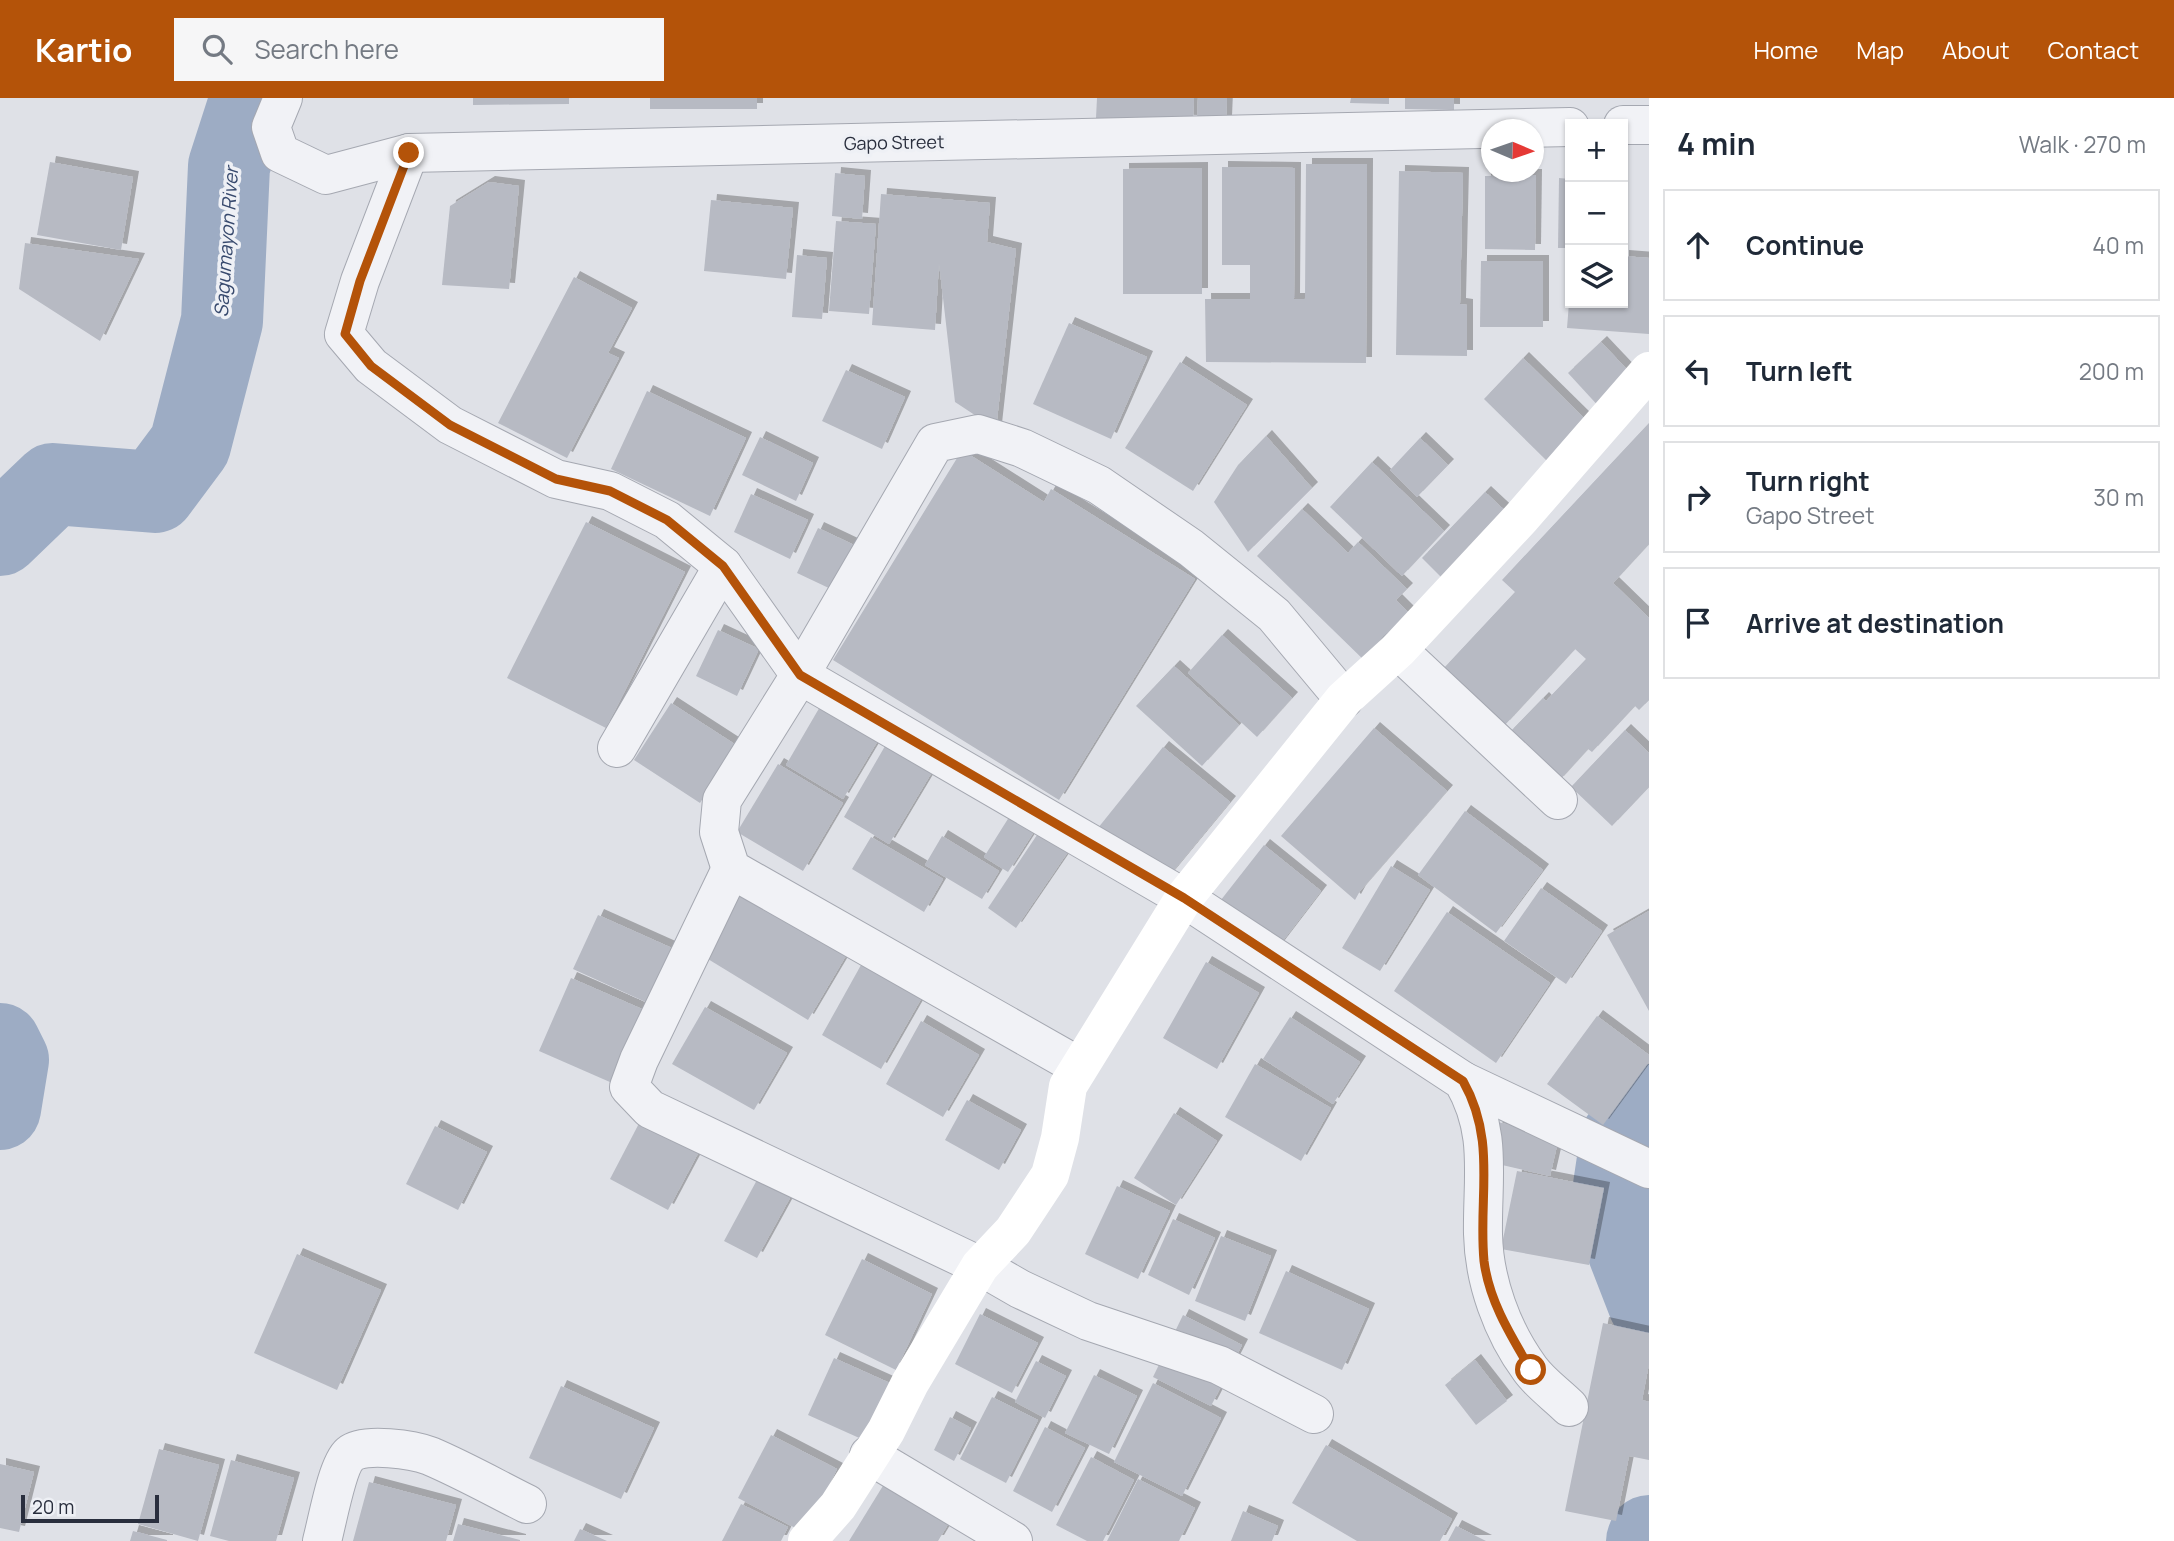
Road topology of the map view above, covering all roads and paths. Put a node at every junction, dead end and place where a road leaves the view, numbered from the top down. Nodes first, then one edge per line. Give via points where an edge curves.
1 (283, 98) edge
2 (1628, 125) edge
3 (1649, 125) edge
4 (1565, 127) edge
5 (409, 153) junction
6 (1649, 371) edge
7 (723, 566) junction
8 (1398, 650) junction
9 (800, 675) junction
10 (1344, 699) junction
11 (617, 748) dead end
12 (1558, 800) dead end
13 (731, 869) junction
14 (1184, 898) junction
15 (1078, 1066) junction
16 (1464, 1082) junction
17 (1649, 1169) edge
18 (980, 1266) junction
19 (1569, 1407) dead end
20 (1314, 1414) dead end
21 (869, 1455) junction
22 (527, 1504) dead end
23 (322, 1541) edge
24 (807, 1541) edge
25 (1013, 1541) edge

1 - 5 street, Gapo Street via 271,127 280,153 326,175
2 - 3 street
4 - 5 street, Gapo Street
5 - 7 street via 360,281 345,334 371,366 450,425 556,479 610,491 656,514
6 - 8 street
7 - 9 street
7 - 11 street
8 - 10 street
8 - 12 street
9 - 10 street via 935,443 978,434 1022,448 1099,485 1191,548 1274,615
9 - 13 street via 722,800 719,832
9 - 14 street
10 - 14 street
13 - 15 street
13 - 18 street via 629,1087 650,1109
14 - 15 street
14 - 16 street
15 - 18 street via 1068,1086 1050,1175 1013,1231
16 - 17 street
16 - 19 street via 1475,1103 1484,1145 1485,1265 1500,1316 1531,1370
18 - 20 street via 1088,1321 1219,1365
18 - 21 street
21 - 24 street via 838,1506
21 - 25 street
22 - 23 street via 428,1455 365,1448 350,1453 341,1470

